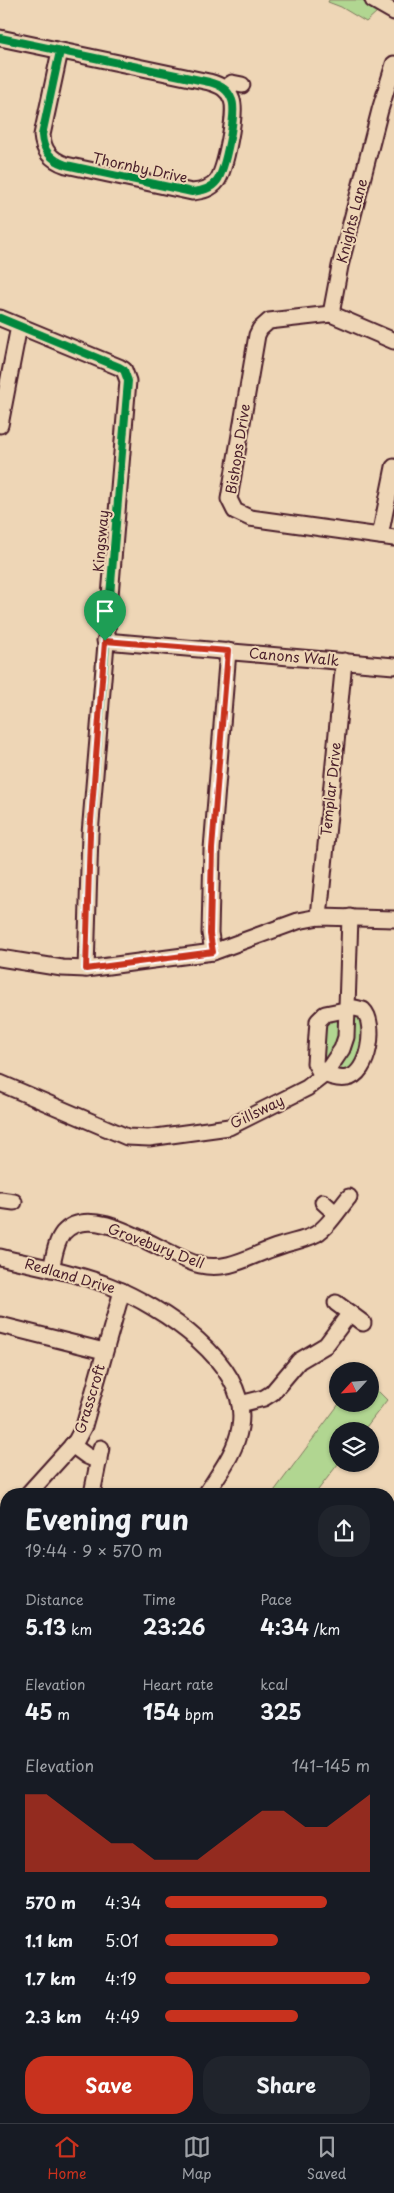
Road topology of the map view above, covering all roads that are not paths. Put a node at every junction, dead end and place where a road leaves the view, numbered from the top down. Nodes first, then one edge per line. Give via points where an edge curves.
1 (373, 0) edge
2 (394, 12) edge
3 (0, 38) edge
4 (60, 51) junction
5 (394, 64) edge
6 (242, 85) dead end
7 (225, 88) junction
8 (331, 314) junction
9 (0, 318) edge
10 (19, 326) junction
11 (394, 341) edge
12 (0, 425) edge
13 (394, 467) edge
14 (387, 537) edge
15 (105, 641) junction
16 (228, 651) junction
17 (344, 661) junction
18 (394, 666) edge
19 (318, 916) junction
20 (350, 917) junction
21 (394, 919) edge
22 (213, 952) junction
23 (0, 958) edge
24 (86, 969) junction
25 (347, 1009) junction
26 (325, 1074) junction
27 (0, 1083) edge
28 (349, 1197) dead end
29 (323, 1202) dead end
30 (335, 1213) junction
31 (0, 1257) edge
32 (51, 1269) junction
33 (122, 1291) junction
34 (336, 1303) dead end
35 (350, 1313) junction
36 (363, 1323) dead end
37 (0, 1325) edge
38 (104, 1351) junction
39 (240, 1404) junction
40 (72, 1445) junction
41 (33, 1488) edge
42 (93, 1488) edge
43 (210, 1488) edge

1 - 2 street
3 - 4 street
4 - 7 street
4 - 7 street, Thornby Drive via 42,140 50,156 66,165 184,191 207,188 220,174 234,115 232,100
5 - 8 street, Knights Lane via 340,266
6 - 7 street via 232,83
8 - 11 street
8 - 14 street, Bishops Drive via 269,321 260,329 230,499 235,511 250,518
9 - 10 street, Kingsway
10 - 12 street
10 - 15 street, Kingsway via 119,367 127,376
13 - 14 street
15 - 16 street, Canons Walk
15 - 24 street, Kingsway via 90,834
16 - 17 street, Canons Walk
16 - 22 street via 212,849 210,934
17 - 18 street, Canons Walk
17 - 19 street, Templar Drive
19 - 20 street
19 - 22 street
20 - 21 street
20 - 25 street, Gillsway
22 - 24 street
23 - 24 street
25 - 26 street, Gillsway via 342,1049
25 - 26 street via 325,1014 318,1023 316,1066
25 - 26 street via 361,1008 368,1016 366,1057 358,1072 349,1078
26 - 27 street, Gillsway via 307,1088 229,1127 139,1138 111,1131
28 - 30 street, Grovebury Dell
29 - 30 street
30 - 32 street, Grovebury Dell via 321,1230 309,1237 239,1263 219,1267 195,1264 123,1231 84,1222 63,1233
31 - 32 street, Redland Drive
32 - 33 street, Redland Drive
33 - 38 street, Grasscroft
33 - 39 street, Redland Drive via 178,1325 207,1350 228,1374
34 - 35 street
35 - 36 street
35 - 39 street via 326,1345 299,1361 272,1393
37 - 38 street, Grasscroft
38 - 40 street, Grasscroft via 84,1426
39 - 43 street, Redland Drive via 237,1440
40 - 41 street, Grasscroft
40 - 42 street, Grasscroft via 87,1456 100,1454

